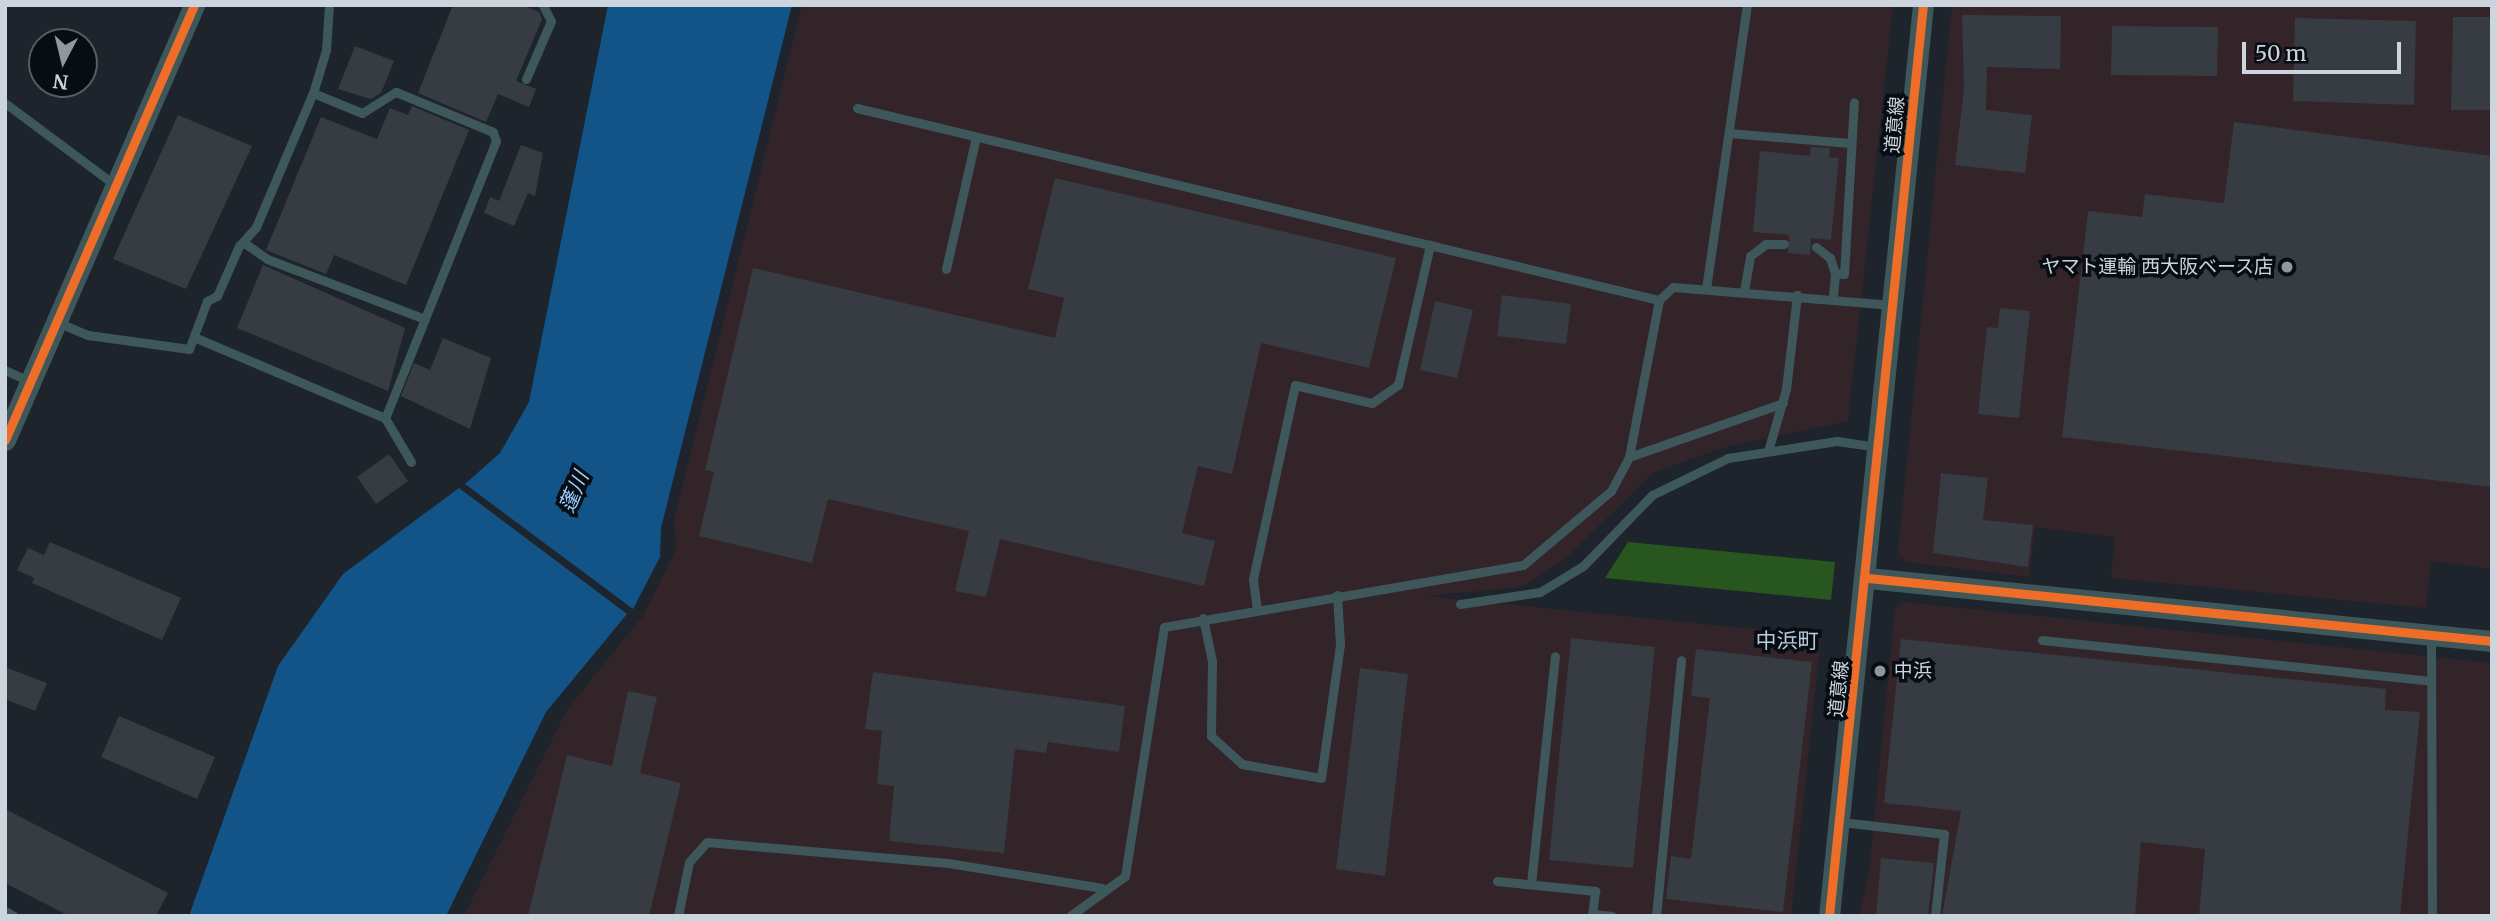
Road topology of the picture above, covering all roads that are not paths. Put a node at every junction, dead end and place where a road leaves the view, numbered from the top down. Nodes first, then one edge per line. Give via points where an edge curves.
1 (194, 5) edge
2 (329, 5) edge
3 (543, 5) edge
4 (1747, 5) edge
5 (1923, 5) edge
6 (526, 79) dead end
7 (313, 93) junction
8 (1854, 102) dead end
9 (5, 103) edge
10 (857, 108) dead end
11 (1729, 133) junction
12 (976, 137) junction
13 (1850, 143) junction
14 (116, 186) junction
15 (243, 242) junction
16 (1784, 244) dead end
17 (1430, 245) junction
18 (1816, 247) dead end
19 (946, 269) dead end
20 (1835, 273) junction
21 (1706, 289) junction
22 (1744, 291) junction
23 (1797, 295) junction
24 (1833, 297) junction
25 (1659, 300) junction
26 (1897, 306) junction
27 (425, 319) junction
28 (57, 322) junction
29 (194, 337) junction
30 (5, 370) edge
31 (31, 381) junction
32 (1783, 403) junction
33 (385, 418) junction
34 (5, 440) edge
35 (1882, 448) junction
36 (1768, 452) junction
37 (1629, 457) junction
38 (411, 462) dead end
39 (1868, 578) junction
40 (1337, 595) junction
41 (1460, 604) dead end
42 (1257, 609) junction
43 (1203, 618) junction
44 (2431, 635) junction
45 (2042, 640) dead end
46 (2492, 641) edge
47 (1555, 656) dead end
48 (1681, 660) dead end
49 (2431, 681) junction
50 (1842, 822) junction
51 (1497, 881) dead end
52 (1531, 884) junction
53 (1102, 888) junction
54 (5, 911) edge
55 (1593, 915) edge
56 (14, 916) edge
57 (678, 916) edge
58 (1070, 916) edge
59 (1612, 916) edge
60 (1656, 916) edge
61 (1829, 916) edge
62 (1936, 916) edge
63 (2432, 916) edge

1 - 14 street
2 - 7 lane via 326,50
3 - 6 lane via 551,21
4 - 11 lane
5 - 26 street, 道意線
7 - 15 lane via 256,227
7 - 27 lane via 362,113 396,92 493,132 496,141
8 - 13 lane
9 - 14 lane
10 - 12 lane
11 - 13 lane
11 - 21 lane
12 - 17 lane
12 - 19 lane
13 - 20 lane via 1844,274
14 - 28 street
15 - 27 lane via 267,259
15 - 29 lane
16 - 22 lane via 1766,244 1749,256
17 - 25 lane
17 - 42 lane via 1398,385 1371,403 1295,385 1253,579
18 - 20 lane via 1830,258
20 - 24 lane
21 - 22 lane
21 - 25 lane via 1673,287
22 - 23 lane
23 - 24 lane
23 - 32 lane
24 - 26 lane
25 - 37 lane
26 - 35 street, 道意線
27 - 33 lane
28 - 29 lane via 88,335 189,349
28 - 31 street
29 - 33 lane
30 - 31 lane
31 - 34 street
32 - 36 lane
32 - 37 lane
33 - 38 lane
35 - 36 lane via 1837,441
35 - 39 street, 道意線
36 - 41 lane via 1728,458 1652,495 1583,566 1540,592
37 - 40 lane via 1611,492 1523,565
39 - 44 street
39 - 50 street, 道意線
40 - 42 lane
40 - 43 lane via 1340,645 1321,778 1242,764 1211,736 1212,661
42 - 43 lane
43 - 53 lane via 1170,624 1160,636 1125,876
44 - 46 street
44 - 49 lane
45 - 49 lane
47 - 52 lane
48 - 60 lane
49 - 63 lane
50 - 61 street, 道意線
50 - 62 lane via 1944,834
51 - 52 lane
52 - 55 lane via 1595,891
53 - 57 lane via 948,863 707,842 689,862
53 - 58 lane
54 - 56 lane
55 - 59 lane

